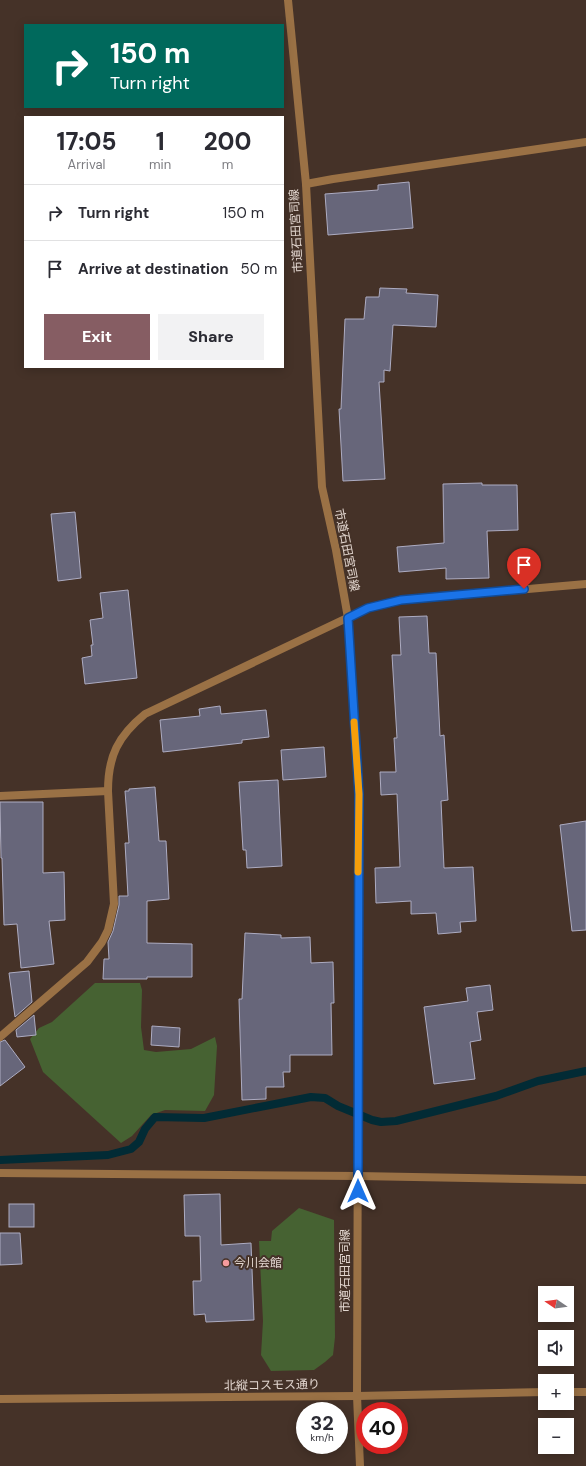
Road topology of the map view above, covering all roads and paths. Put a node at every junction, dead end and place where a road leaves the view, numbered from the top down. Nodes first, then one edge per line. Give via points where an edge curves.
1 (288, 0) edge
2 (586, 142) edge
3 (306, 184) junction
4 (586, 584) edge
5 (348, 618) junction
6 (108, 791) junction
7 (0, 796) edge
8 (0, 1037) edge
9 (0, 1173) edge
10 (358, 1176) junction
11 (586, 1180) edge
12 (538, 1392) edge
13 (574, 1392) edge
14 (586, 1392) edge
15 (357, 1396) junction
16 (0, 1399) edge
17 (360, 1466) edge

1 - 3 street, 市道石田宮司線
2 - 3 street
3 - 5 street, 市道石田宮司線 via 322,487
4 - 5 street via 401,600 368,608
5 - 6 street via 145,714 124,735 116,748 108,776
5 - 10 street, 市道石田宮司線 via 359,794
6 - 7 street
6 - 8 street via 114,904 108,930 87,962
9 - 10 street
10 - 11 street
10 - 15 street, 市道石田宮司線
12 - 15 street, 北縦コスモス通り
13 - 14 street
15 - 16 street, 北縦コスモス通り
15 - 17 street, 市道石田宮司線

